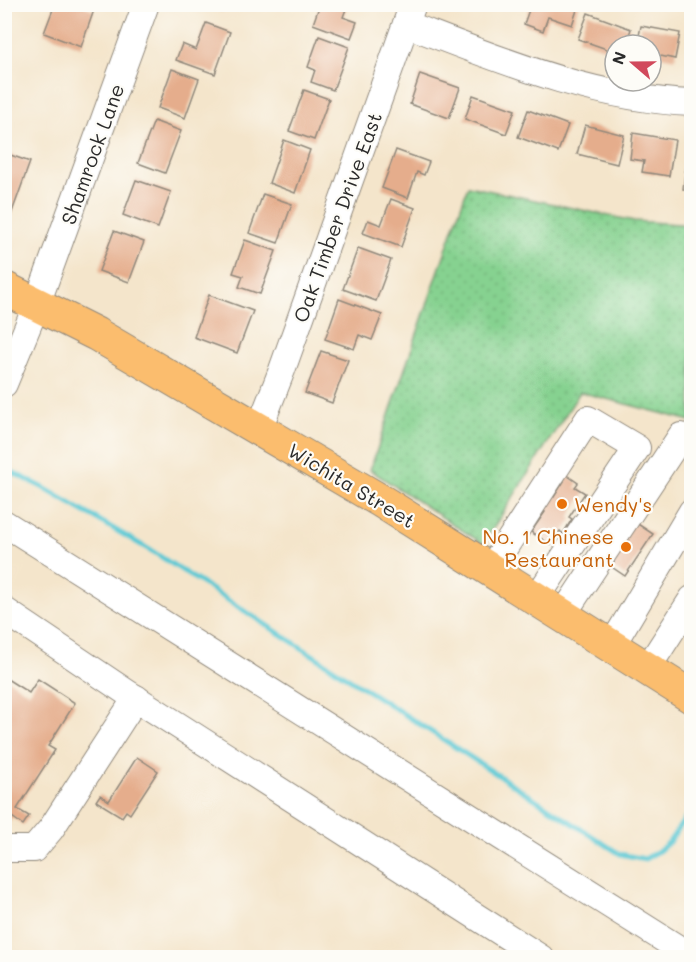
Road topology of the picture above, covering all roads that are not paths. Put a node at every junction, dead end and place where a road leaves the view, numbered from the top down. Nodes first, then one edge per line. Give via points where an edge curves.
1 (146, 4) edge
2 (410, 14) edge
3 (692, 103) edge
4 (4, 288) edge
5 (37, 304) junction
6 (4, 384) edge
7 (259, 429) junction
8 (692, 441) edge
9 (692, 511) edge
10 (4, 523) edge
11 (490, 570) junction
12 (692, 599) edge
13 (549, 607) junction
14 (4, 610) edge
15 (611, 647) junction
16 (647, 669) junction
17 (692, 697) edge
18 (136, 698) junction
19 (4, 849) edge
20 (541, 957) edge
21 (692, 957) edge

1 - 5 street, Shamrock Lane
2 - 3 street via 528,71 622,96
2 - 7 street, Oak Timber Drive East
4 - 5 main road, Wichita Street
5 - 6 street, Shamrock Lane
5 - 7 main road, Wichita Street
7 - 11 main road, Wichita Street
8 - 13 street via 681,436
9 - 15 street
10 - 21 street
11 - 13 main road, Wichita Street
11 - 13 street via 588,419 637,448
12 - 16 street
13 - 15 main road, Wichita Street
14 - 18 street
15 - 16 main road, Wichita Street
16 - 17 main road, Wichita Street
18 - 19 street via 34,849
18 - 20 street

